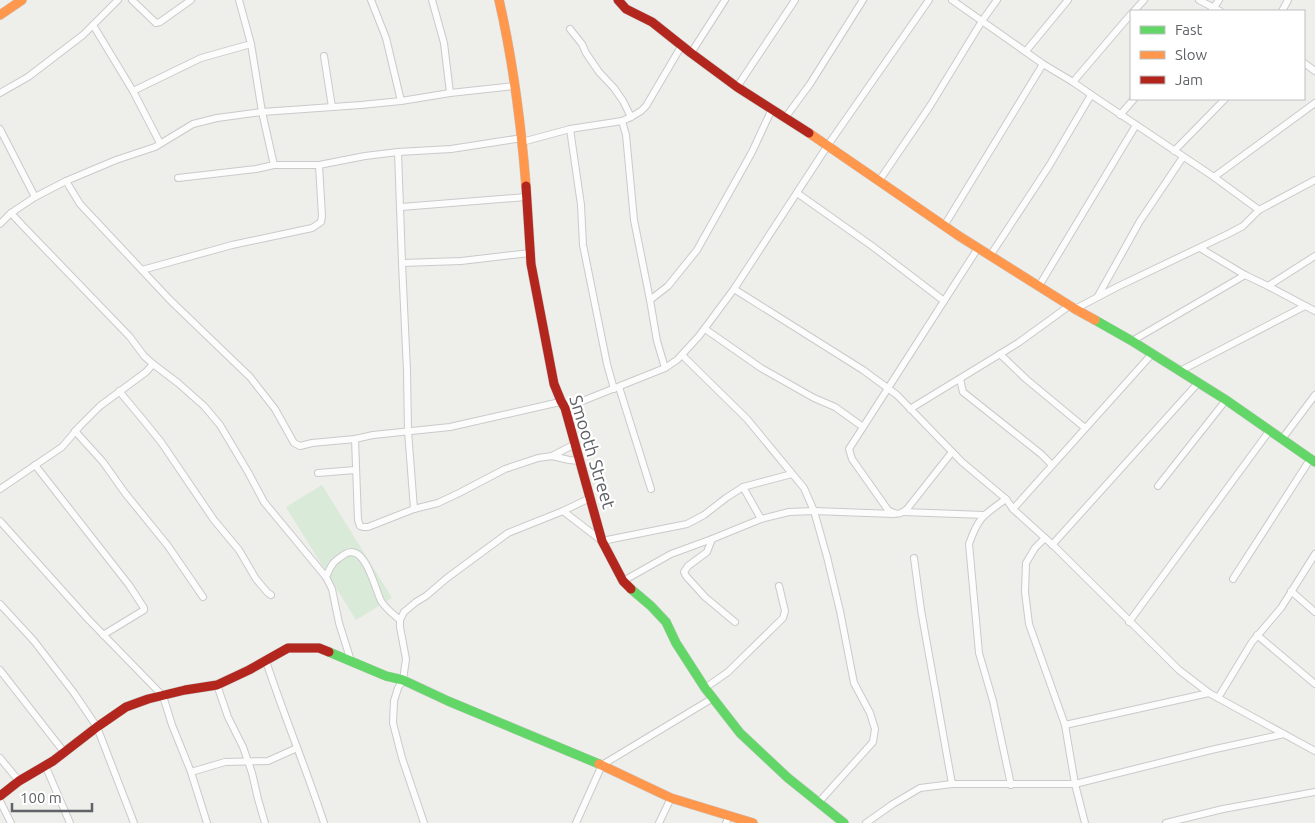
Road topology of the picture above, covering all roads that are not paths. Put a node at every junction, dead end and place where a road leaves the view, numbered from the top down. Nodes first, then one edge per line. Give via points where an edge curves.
1 (22, 0) edge
2 (118, 0) edge
3 (132, 0) edge
4 (190, 0) edge
5 (239, 0) edge
6 (371, 0) edge
7 (432, 0) edge
8 (499, 0) edge
9 (618, 0) edge
10 (725, 0) edge
11 (795, 0) edge
12 (863, 0) edge
13 (929, 0) edge
14 (952, 0) edge
15 (997, 0) edge
16 (1068, 0) edge
17 (1144, 0) edge
18 (1199, 0) edge
19 (1219, 0) edge
20 (1134, 10) edge
21 (1215, 10) edge
22 (1130, 14) edge
23 (0, 15) edge
24 (982, 21) junction
25 (94, 24) junction
26 (570, 29) dead end
27 (250, 44) junction
28 (682, 45) junction
29 (1026, 52) junction
30 (691, 53) junction
31 (324, 56) dead end
32 (1043, 64) junction
33 (1074, 82) junction
34 (515, 86) junction
35 (737, 87) junction
36 (133, 91) junction
37 (0, 93) edge
38 (450, 93) junction
39 (1091, 95) junction
40 (1133, 100) edge
41 (1224, 100) edge
42 (401, 101) junction
43 (1315, 103) edge
44 (332, 107) junction
45 (772, 109) junction
46 (262, 112) junction
47 (1120, 115) junction
48 (631, 116) junction
49 (785, 118) junction
50 (622, 121) junction
51 (1136, 126) junction
52 (0, 129) edge
53 (570, 129) junction
54 (522, 140) junction
55 (160, 143) junction
56 (828, 145) junction
57 (1174, 151) junction
58 (398, 152) junction
59 (1183, 157) junction
60 (274, 165) junction
61 (319, 165) junction
62 (1214, 177) junction
63 (178, 178) dead end
64 (1315, 180) edge
65 (66, 181) junction
66 (879, 181) junction
67 (797, 193) junction
68 (35, 196) junction
69 (527, 197) junction
70 (401, 207) junction
71 (1259, 210) junction
72 (12, 213) junction
73 (0, 224) edge
74 (944, 226) junction
75 (978, 248) junction
76 (1200, 248) junction
77 (530, 253) junction
78 (990, 256) junction
79 (1315, 256) edge
80 (402, 263) junction
81 (142, 270) junction
82 (1245, 275) junction
83 (1039, 286) junction
84 (1268, 286) junction
85 (734, 288) junction
86 (1098, 297) junction
87 (650, 300) junction
88 (944, 301) junction
89 (1305, 306) junction
90 (1072, 307) junction
91 (1315, 311) edge
92 (704, 328) junction
93 (1132, 341) junction
94 (1000, 354) junction
95 (1152, 354) junction
96 (682, 355) junction
97 (153, 364) junction
98 (665, 368) junction
99 (1180, 371) junction
100 (960, 379) junction
101 (1198, 383) junction
102 (616, 388) junction
103 (888, 389) junction
104 (119, 391) junction
105 (1315, 394) edge
106 (1226, 400) junction
107 (562, 405) junction
108 (910, 409) junction
109 (863, 427) junction
110 (1085, 428) junction
111 (1270, 430) junction
112 (408, 431) junction
113 (75, 432) junction
114 (355, 439) junction
115 (1282, 439) junction
116 (575, 444) junction
117 (952, 452) junction
118 (552, 456) junction
119 (1313, 460) edge
120 (580, 461) junction
121 (1052, 465) junction
122 (35, 466) junction
123 (355, 470) junction
124 (318, 473) dead end
125 (792, 474) junction
126 (1158, 486) dead end
127 (743, 487) junction
128 (0, 489) edge
129 (651, 489) dead end
130 (590, 498) junction
131 (1006, 499) junction
132 (1012, 508) junction
133 (414, 509) junction
134 (814, 510) junction
135 (563, 511) junction
136 (903, 512) junction
137 (894, 514) junction
138 (984, 515) junction
139 (761, 519) junction
140 (2, 526) edge
141 (1045, 538) junction
142 (712, 539) junction
143 (602, 541) junction
144 (1052, 545) junction
145 (1315, 554) edge
146 (914, 558) dead end
147 (326, 577) junction
148 (1234, 579) dead end
149 (624, 581) junction
150 (778, 586) dead end
151 (1291, 591) junction
152 (272, 595) dead end
153 (203, 597) dead end
154 (0, 604) edge
155 (1315, 612) edge
156 (400, 620) junction
157 (735, 622) dead end
158 (1129, 622) junction
159 (103, 635) junction
160 (1258, 635) junction
161 (266, 661) junction
162 (351, 661) junction
163 (0, 670) edge
164 (403, 680) junction
165 (1315, 684) edge
166 (217, 685) junction
167 (705, 688) junction
168 (1208, 693) junction
169 (163, 696) junction
170 (713, 698) junction
171 (1218, 698) junction
172 (1065, 725) junction
173 (98, 727) junction
174 (1284, 734) junction
175 (297, 748) junction
176 (1315, 751) edge
177 (64, 752) junction
178 (0, 758) edge
179 (248, 762) junction
180 (602, 765) junction
181 (45, 766) junction
182 (191, 772) junction
183 (19, 780) junction
184 (952, 784) junction
185 (1075, 784) junction
186 (1011, 785) junction
187 (1315, 792) edge
188 (0, 796) edge
189 (671, 798) junction
190 (0, 801) edge
191 (819, 802) junction
192 (727, 819) edge
193 (11, 823) edge
194 (70, 823) edge
195 (134, 823) edge
196 (207, 823) edge
197 (265, 823) edge
198 (324, 823) edge
199 (424, 823) edge
200 (576, 823) edge
201 (659, 823) edge
202 (753, 823) edge
203 (844, 823) edge
204 (866, 823) edge
205 (1085, 823) edge
206 (1166, 823) edge

1 - 23 street
2 - 25 street
3 - 4 street via 156,23
5 - 27 street
6 - 42 street via 386,38
7 - 38 street via 444,43
8 - 34 street, Smooth Street
9 - 28 street
10 - 30 street
11 - 35 street
12 - 49 street
13 - 56 street
14 - 24 street
15 - 24 street
16 - 29 street
17 - 20 street
18 - 21 street
19 - 21 street
22 - 33 street
24 - 29 street
24 - 66 street
25 - 36 street
25 - 37 street via 28,77
26 - 48 street
27 - 36 street via 201,58
27 - 46 street
28 - 30 street
28 - 48 street via 646,106
29 - 32 street
30 - 35 street
31 - 44 street
32 - 33 street
32 - 74 street
33 - 39 street
34 - 38 street
34 - 54 street, Smooth Street
35 - 45 street
36 - 55 street
38 - 42 street
39 - 47 street
39 - 78 street
40 - 47 street
41 - 57 street
42 - 44 street
43 - 62 street
44 - 46 street
45 - 49 street
45 - 87 street via 752,152 697,250 668,286
46 - 55 street via 193,124
46 - 60 street
47 - 51 street
48 - 50 street
49 - 56 street
50 - 53 street
50 - 87 street via 634,220
51 - 57 street
51 - 83 street
52 - 68 street
53 - 54 street
53 - 102 street via 582,204 584,245 607,364
54 - 58 street
54 - 69 street, Smooth Street
55 - 65 street
56 - 66 street
56 - 67 street
57 - 59 street
58 - 61 street
58 - 70 street
59 - 62 street
59 - 86 street via 1140,221
60 - 61 street
60 - 63 street
61 - 81 street via 322,216 321,222 312,228 232,245
62 - 71 street
64 - 71 street
65 - 68 street
65 - 81 street via 80,204
66 - 74 street
67 - 85 street
67 - 88 street
68 - 72 street
69 - 70 street
69 - 77 street, Smooth Street
70 - 80 street
71 - 76 street via 1243,226
72 - 73 street
72 - 97 street
74 - 75 street
75 - 78 street
75 - 88 street
76 - 82 street
76 - 86 street
77 - 80 street via 461,261
77 - 107 street, Smooth Street
78 - 83 street
79 - 84 street
80 - 112 street
81 - 114 street via 250,377 275,409 294,443 300,446
82 - 84 street
82 - 93 street
83 - 90 street
84 - 89 street
85 - 92 street
85 - 103 street
86 - 90 street
87 - 98 street
88 - 103 street
89 - 91 street
89 - 99 street
90 - 93 street
90 - 94 street
92 - 96 street
92 - 109 street via 761,368 835,407
93 - 95 street
94 - 100 street
94 - 110 street
95 - 99 street
95 - 110 street
96 - 98 street
96 - 125 street via 747,419
97 - 104 street
97 - 147 street via 204,406 220,425 264,502
98 - 102 street
99 - 101 street
100 - 108 street
100 - 121 street via 963,392
101 - 106 street
101 - 144 street
102 - 107 street
102 - 129 street
103 - 108 street
103 - 109 street
104 - 113 street
104 - 152 street via 239,550 256,579
105 - 115 street
106 - 111 street
106 - 126 street
107 - 112 street
107 - 116 street, Smooth Street
108 - 117 street
109 - 137 street via 849,448 852,459
110 - 121 street
111 - 115 street
111 - 158 street
112 - 114 street
112 - 133 street
113 - 122 street via 62,447
113 - 153 street via 104,462
114 - 123 street
115 - 119 street
116 - 118 street
116 - 120 street, Smooth Street
117 - 131 street
117 - 136 street
118 - 120 street
118 - 133 street via 505,469 438,503
119 - 148 street
120 - 130 street, Smooth Street
121 - 132 street
122 - 128 street
122 - 159 street via 144,608
123 - 124 street
123 - 133 street via 361,527
125 - 127 street
125 - 134 street via 804,488
127 - 139 street
127 - 143 street via 687,524
130 - 135 street
130 - 143 street, Smooth Street
131 - 132 street
131 - 138 street
132 - 141 street
134 - 137 street
134 - 139 street
134 - 191 street via 840,611 854,683 876,729 873,742
135 - 143 street
135 - 156 street via 500,537 408,608
136 - 137 street
136 - 138 street
138 - 186 street via 969,544 974,606 979,653
139 - 142 street
140 - 159 street
141 - 144 street
141 - 172 street via 1026,563 1025,592 1030,624
142 - 149 street via 671,554
142 - 157 street via 707,552 684,572
143 - 149 street, Smooth Street
144 - 158 street
145 - 151 street
146 - 184 street
147 - 156 street via 335,560 350,551 358,554 372,575 386,609
147 - 162 street
149 - 167 street, Smooth Street via 666,622
150 - 167 street via 785,611 782,618 728,672
151 - 155 street
151 - 160 street
154 - 173 street via 34,642
156 - 164 street via 406,659
158 - 168 street
159 - 169 street
160 - 165 street
160 - 171 street
161 - 162 street via 288,648 318,648
161 - 166 street
161 - 175 street
162 - 164 street
163 - 177 street
164 - 180 street
164 - 199 street via 394,701 393,723
166 - 169 street
166 - 179 street
167 - 170 street, Smooth Street
168 - 171 street
168 - 172 street
169 - 173 street via 126,707
169 - 182 street
170 - 180 street
170 - 191 street, Smooth Street via 740,733
171 - 174 street
172 - 185 street
173 - 177 street
173 - 195 street
174 - 176 street
174 - 185 street
175 - 179 street via 268,761
175 - 198 street
177 - 181 street
178 - 183 street
179 - 182 street via 225,762
179 - 197 street
180 - 189 street
180 - 200 street
181 - 183 street
181 - 194 street
182 - 196 street
183 - 188 street
184 - 186 street
184 - 204 street via 920,788
185 - 186 street
185 - 205 street
187 - 206 street
189 - 192 street
189 - 201 street
190 - 193 street
191 - 203 street, Smooth Street
192 - 202 street

